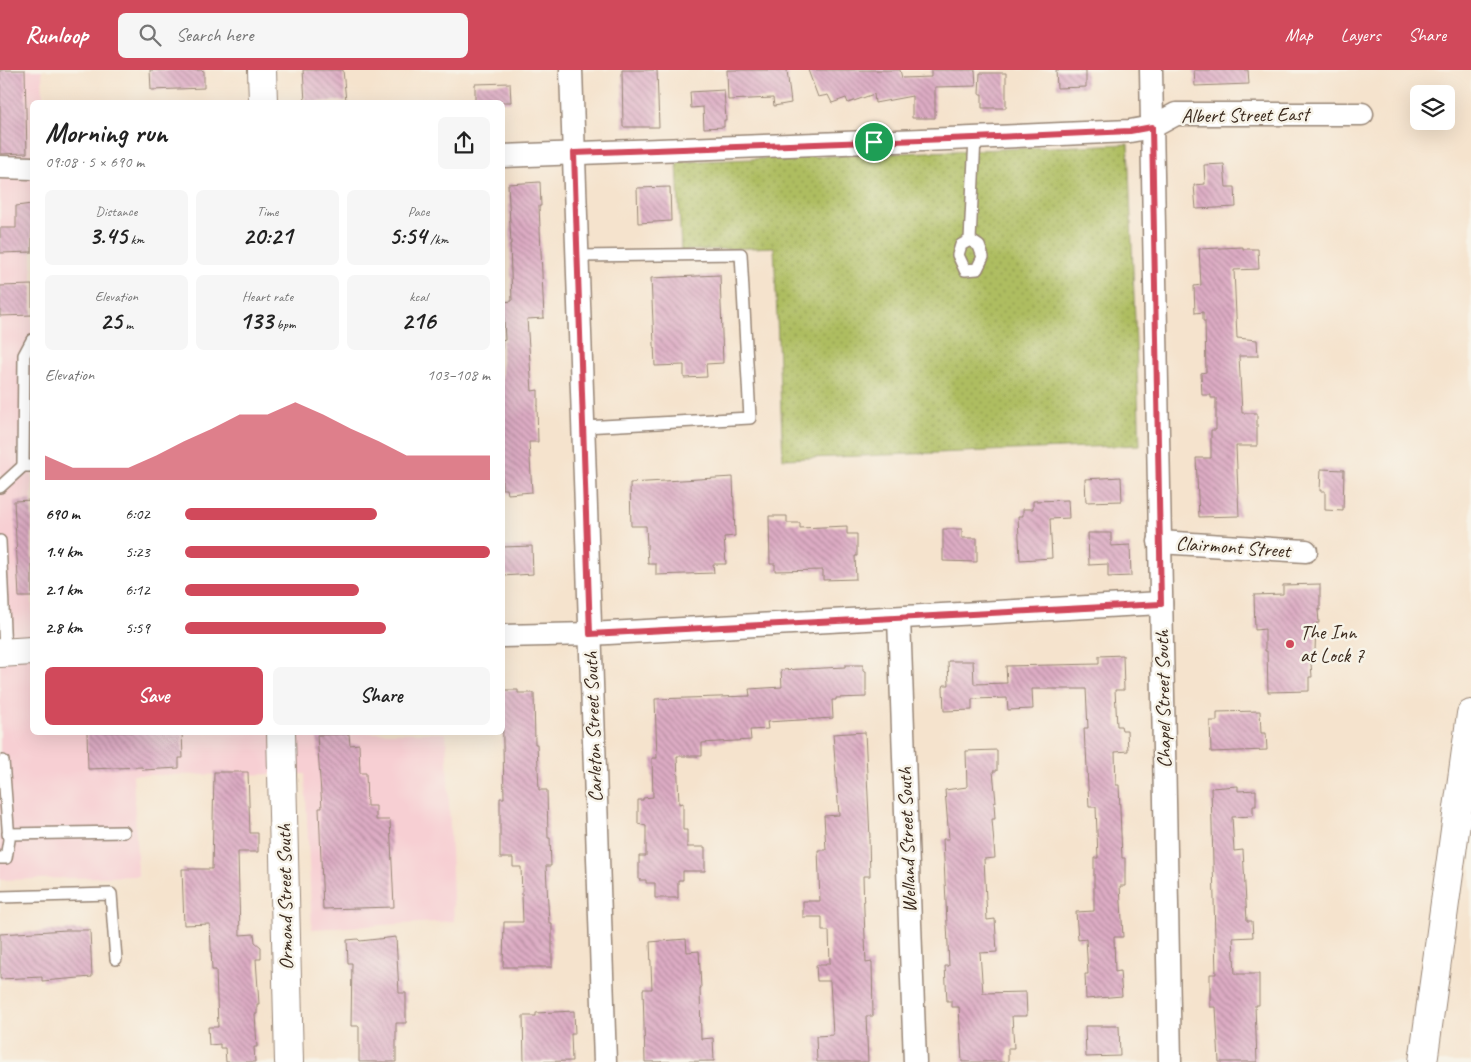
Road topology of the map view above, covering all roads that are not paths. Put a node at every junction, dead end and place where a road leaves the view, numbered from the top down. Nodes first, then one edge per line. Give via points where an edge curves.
1 (262, 70) edge
2 (571, 70) edge
3 (1151, 70) edge
4 (263, 100) edge
5 (1362, 114) dead end
6 (1152, 127) junction
7 (974, 138) junction
8 (574, 153) junction
9 (505, 156) edge
10 (0, 167) edge
11 (30, 168) edge
12 (970, 240) dead end
13 (579, 256) junction
14 (30, 344) edge
15 (584, 427) junction
16 (28, 466) edge
17 (0, 487) edge
18 (0, 541) edge
19 (1159, 542) junction
20 (1306, 551) dead end
21 (1161, 604) junction
22 (899, 618) junction
23 (590, 634) junction
24 (505, 636) edge
25 (30, 651) edge
26 (2, 653) edge
27 (1471, 714) edge
28 (281, 735) edge
29 (3, 761) dead end
30 (124, 832) dead end
31 (8, 834) junction
32 (0, 858) edge
33 (0, 897) edge
34 (116, 959) dead end
35 (289, 1062) edge
36 (605, 1062) edge
37 (915, 1062) edge
38 (1170, 1062) edge
39 (1423, 1062) edge

1 - 4 street
2 - 8 street, Carleton Street South
3 - 6 street, Chapel Street South
5 - 6 street, Albert Street East via 1176,114
6 - 7 street, Albert Street East via 1130,131
6 - 19 street, Chapel Street South
7 - 8 street, Albert Street East
7 - 12 lane
8 - 9 street, Albert Street East
8 - 13 street, Carleton Street South
10 - 11 street
13 - 15 street, Carleton Street South
13 - 15 lane via 741,254 750,418
14 - 16 lane via 24,355
15 - 23 street, Carleton Street South
16 - 17 lane
18 - 26 lane
19 - 20 street, Clairmont Street
19 - 21 street, Chapel Street South
21 - 22 street
21 - 38 street, Chapel Street South
22 - 23 street
22 - 37 street, Welland Street South
23 - 24 street
23 - 36 street, Carleton Street South
25 - 26 street
27 - 39 street
28 - 35 street, Ormond Street South
29 - 31 lane
30 - 31 lane
31 - 32 lane via 6,858
33 - 34 lane via 111,894

